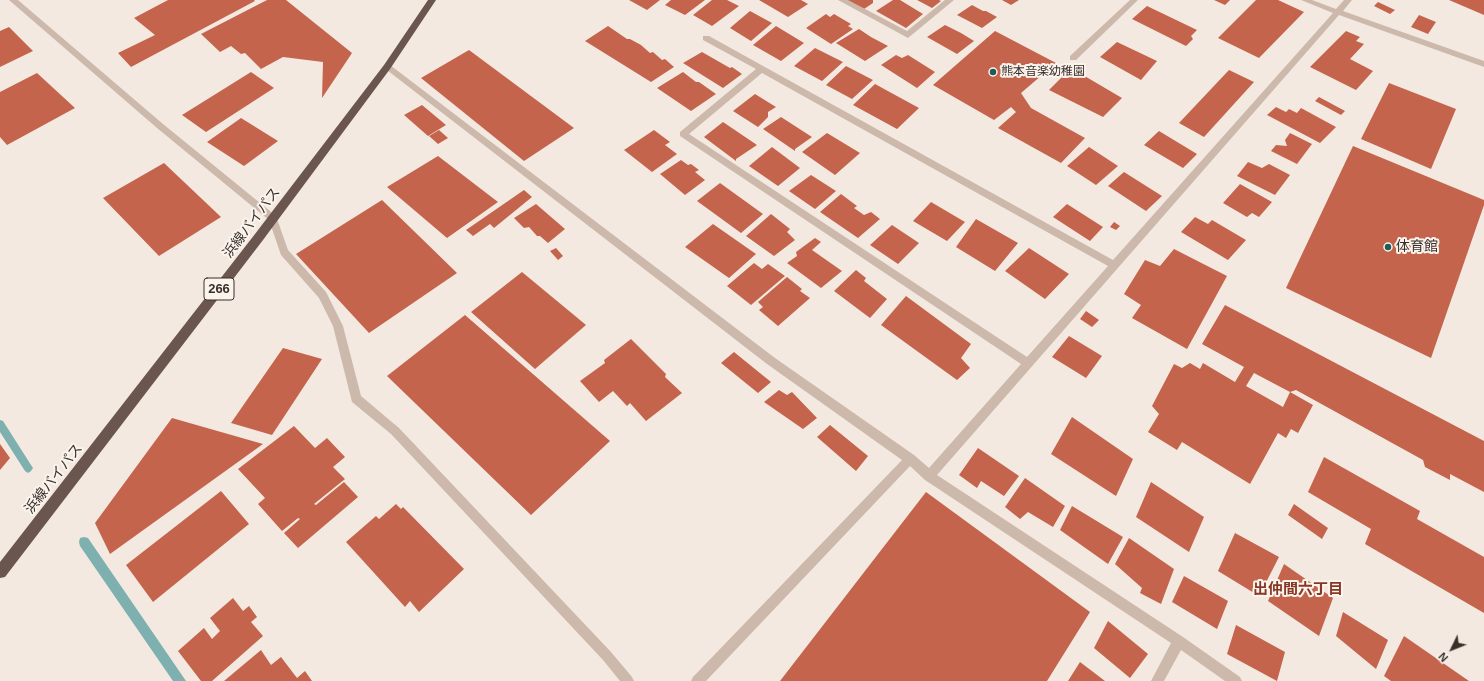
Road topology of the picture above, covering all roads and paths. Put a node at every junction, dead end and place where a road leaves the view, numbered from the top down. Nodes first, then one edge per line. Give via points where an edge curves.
1 (13, 0) edge
2 (432, 0) edge
3 (842, 0) edge
4 (950, 0) edge
5 (1134, 0) edge
6 (1305, 0) edge
7 (1348, 0) edge
8 (1338, 13) junction
9 (706, 38) dead end
10 (1073, 58) dead end
11 (1484, 64) edge
12 (387, 68) junction
13 (762, 69) junction
14 (273, 218) junction
15 (1114, 265) junction
16 (1028, 363) junction
17 (910, 459) junction
18 (929, 476) junction
19 (0, 572) edge
20 (1178, 640) junction
21 (628, 681) edge
22 (697, 681) edge
23 (1157, 681) edge
24 (1236, 681) edge

1 - 14 street via 160,126
2 - 12 highway, 浜線バイパス / 266
3 - 4 street via 908,35
5 - 10 street
6 - 8 street
7 - 8 street
8 - 11 street
8 - 15 street
9 - 13 street
12 - 14 highway, 浜線バイパス / 266
12 - 17 street via 771,360
13 - 15 street
13 - 16 street via 683,134
14 - 19 highway, 浜線バイパス / 266
14 - 21 street via 284,252 323,295 338,326 356,399 395,431
15 - 16 street
16 - 18 street
17 - 18 street
17 - 22 street
18 - 20 street
20 - 23 street
20 - 24 street

